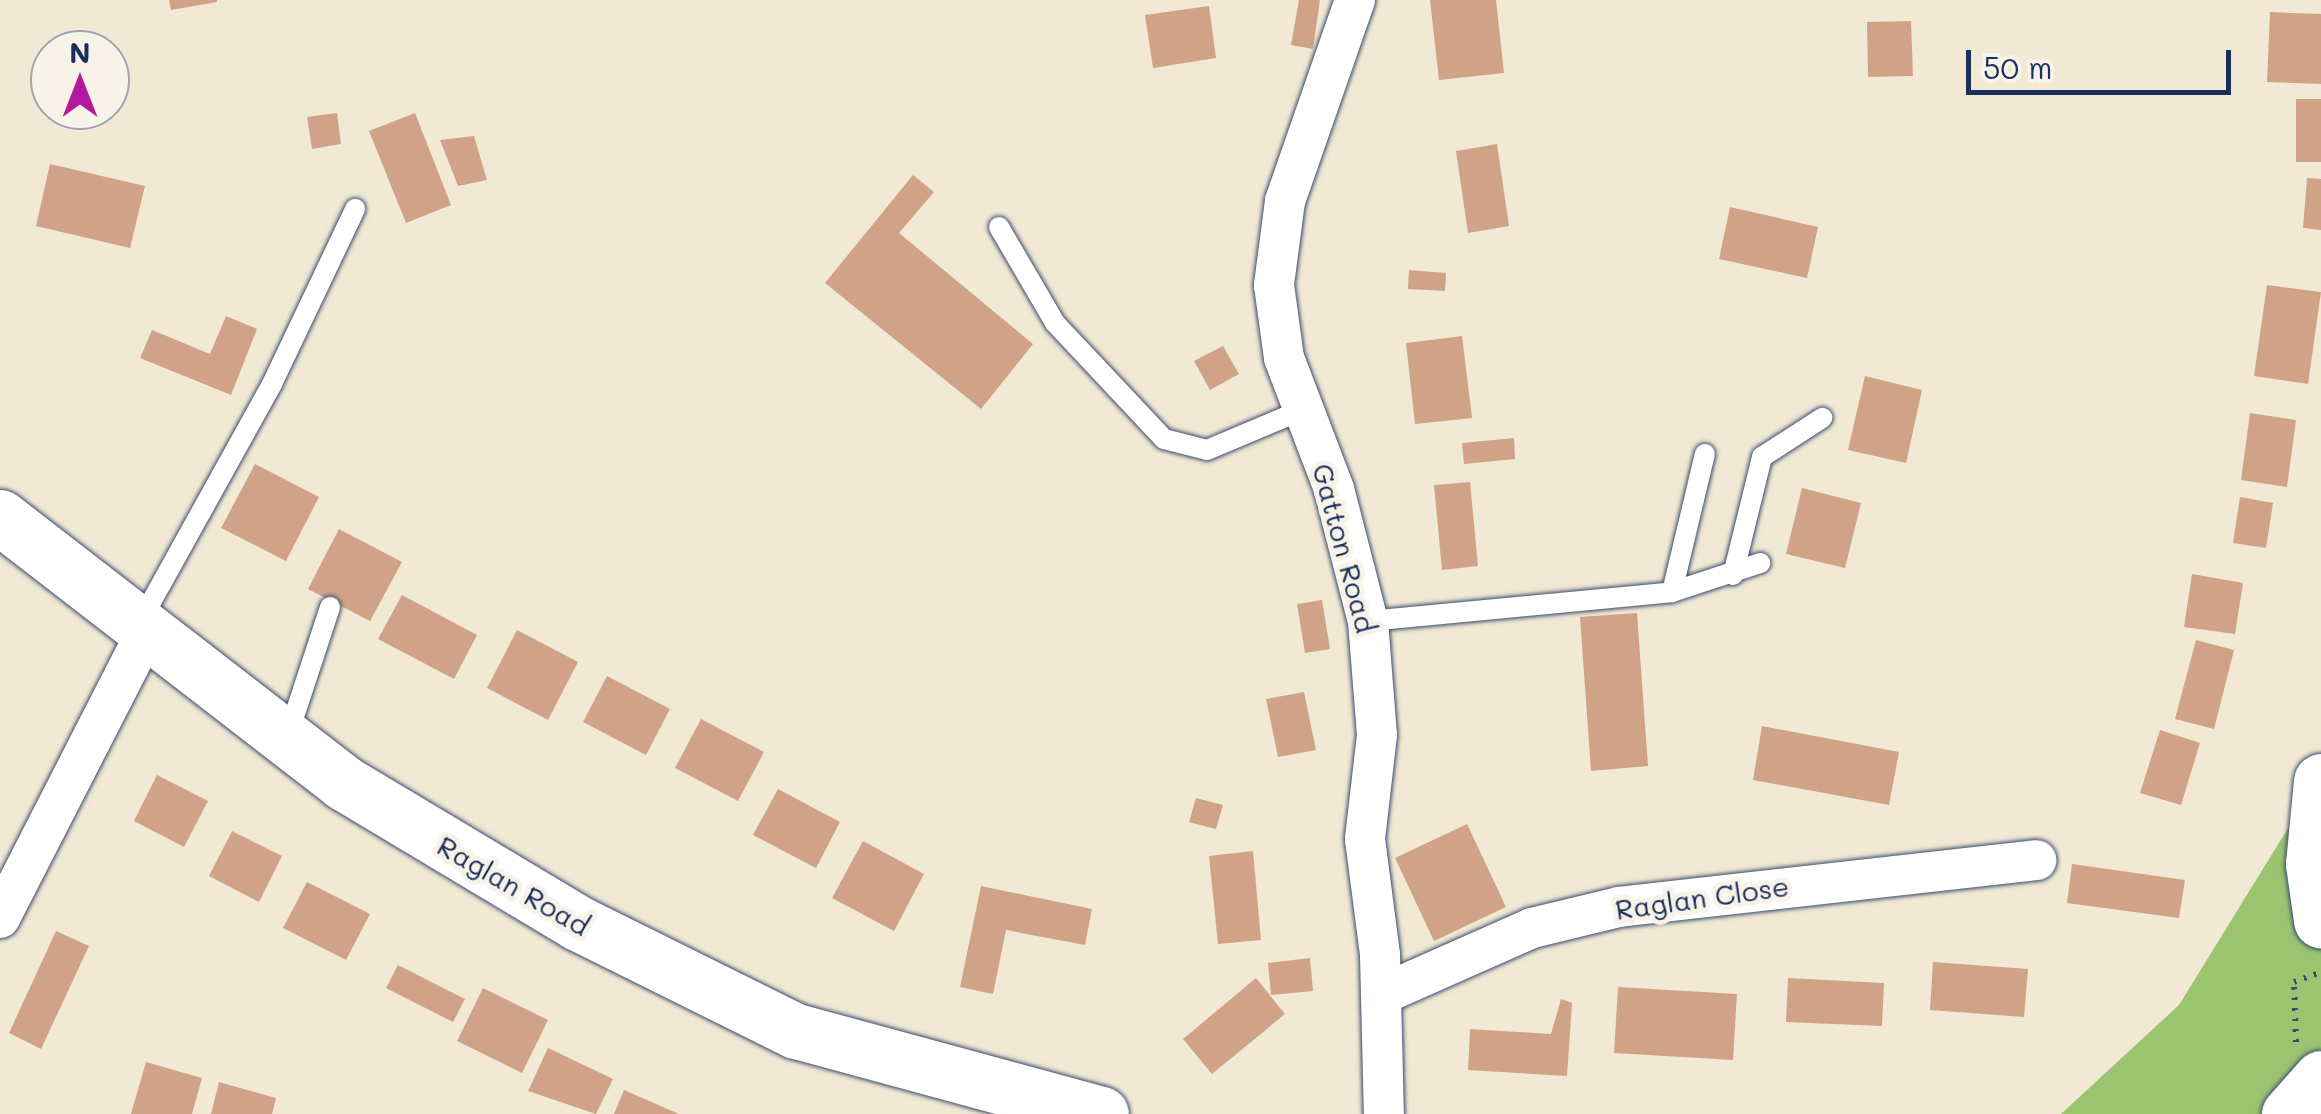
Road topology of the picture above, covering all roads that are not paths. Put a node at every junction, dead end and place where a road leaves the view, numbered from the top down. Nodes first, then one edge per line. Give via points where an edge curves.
1 (1355, 0) edge
2 (355, 209) dead end
3 (999, 228) dead end
4 (1302, 410) junction
5 (1822, 418) dead end
6 (1705, 454) dead end
7 (0, 517) edge
8 (1760, 563) dead end
9 (1734, 575) junction
10 (1672, 592) junction
11 (330, 607) dead end
12 (1368, 622) junction
13 (140, 633) junction
14 (286, 739) junction
15 (2321, 781) edge
16 (2036, 860) dead end
17 (2320, 911) edge
18 (0, 918) edge
19 (1383, 994) junction
20 (2306, 1068) edge
21 (1101, 1114) edge
22 (1384, 1114) edge
23 (2289, 1114) edge

1 - 4 street, Gatton Road via 1285,201 1276,254 1276,319
2 - 13 lane via 272,384
3 - 4 lane via 1055,324 1164,440 1207,450
4 - 12 street, Gatton Road
5 - 9 lane via 1762,457
6 - 10 lane
7 - 13 street, Raglan Road
8 - 9 lane
9 - 10 lane
10 - 12 lane
11 - 14 lane
12 - 19 street, Gatton Road via 1377,735 1365,839
13 - 14 street, Raglan Road
13 - 18 street
14 - 21 street, Raglan Road via 455,852 717,995 861,1053
15 - 17 street
16 - 19 street, Raglan Close via 1619,906 1532,928
19 - 22 street, Gatton Road
20 - 23 street

